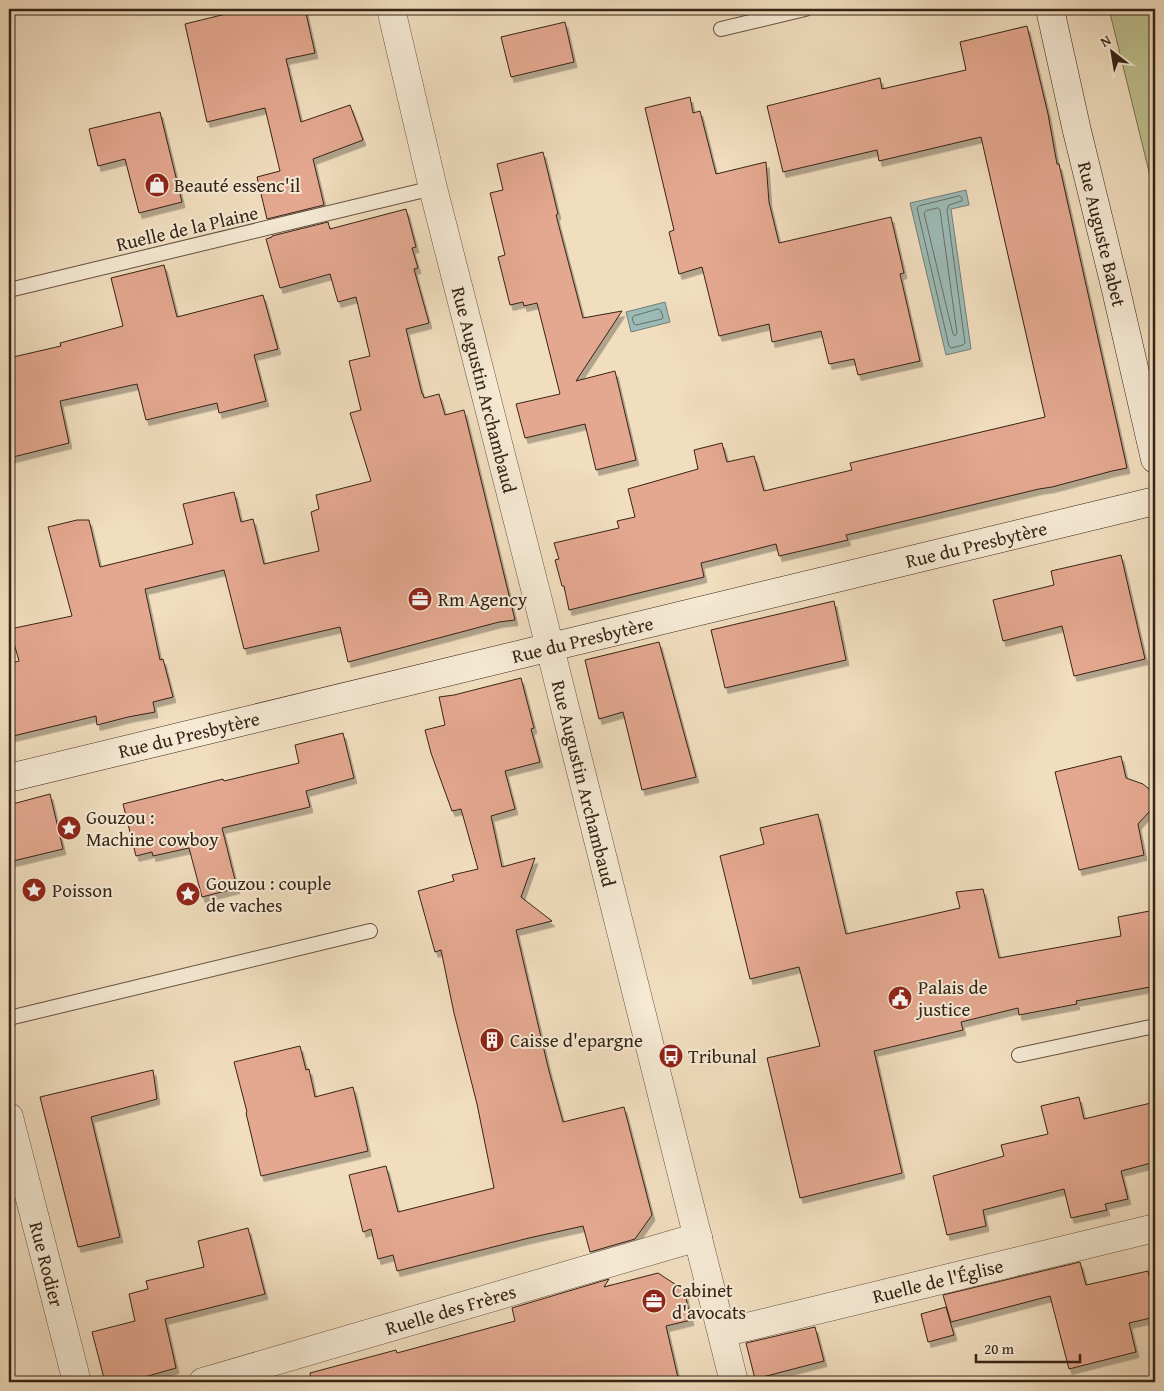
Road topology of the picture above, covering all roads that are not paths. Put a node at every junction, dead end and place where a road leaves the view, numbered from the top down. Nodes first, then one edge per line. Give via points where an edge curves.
1 (391, 9) edge
2 (805, 9) edge
3 (1050, 9) edge
4 (721, 30) dead end
5 (433, 188) junction
6 (9, 290) edge
7 (1155, 459) edge
8 (1155, 501) edge
9 (550, 647) junction
10 (9, 778) edge
11 (370, 931) dead end
12 (9, 1018) edge
13 (1155, 1026) edge
14 (1019, 1055) dead end
15 (9, 1118) edge
16 (1155, 1228) edge
17 (698, 1237) junction
18 (722, 1334) junction
19 (77, 1382) edge
20 (203, 1382) edge
21 (734, 1382) edge

1 - 5 street, Rue Augustin Archambaud
2 - 4 lane
3 - 7 street, Rue Auguste Babet
5 - 6 lane, Ruelle de la Plaine
5 - 9 street, Rue Augustin Archambaud
8 - 9 street, Rue du Presbytère
9 - 10 street, Rue du Presbytère
9 - 17 street, Rue Augustin Archambaud
11 - 12 lane
13 - 14 lane
15 - 19 street, Rue Rodier
16 - 18 street, Ruelle de l'Église
17 - 18 street, Rue Augustin Archambaud
17 - 20 street, Ruelle des Frères
18 - 21 street, Rue Augustin Archambaud

